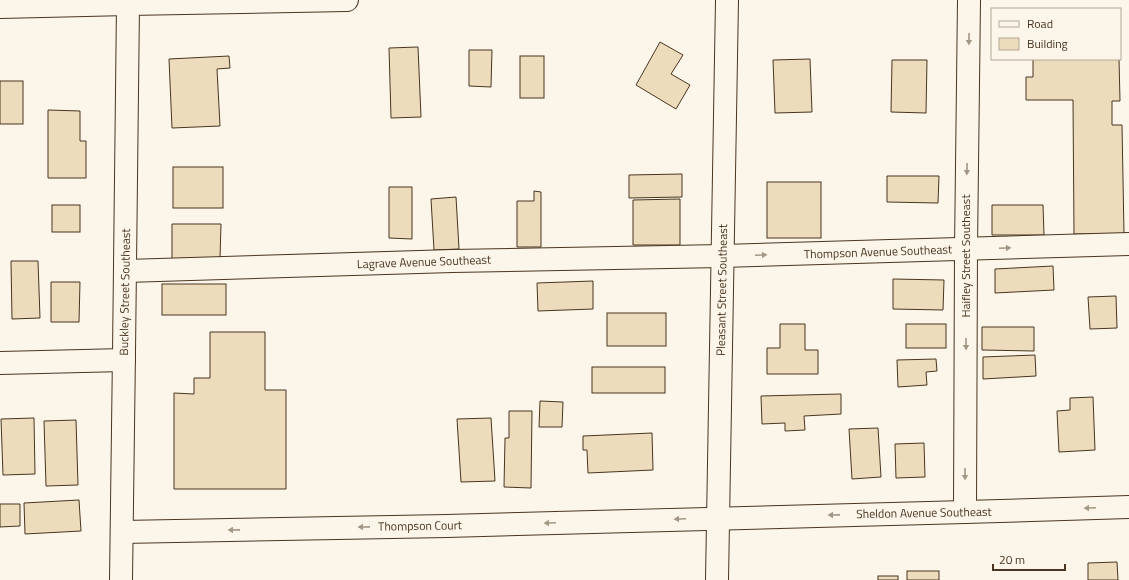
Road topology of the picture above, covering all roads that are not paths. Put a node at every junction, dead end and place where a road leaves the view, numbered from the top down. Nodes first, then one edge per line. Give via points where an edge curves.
1 (347, 0) edge
2 (727, 0) edge
3 (970, 0) edge
4 (128, 4) junction
5 (0, 7) edge
6 (1129, 244) edge
7 (966, 249) junction
8 (722, 256) junction
9 (126, 271) junction
10 (124, 360) junction
11 (0, 363) edge
12 (1129, 507) edge
13 (965, 512) junction
14 (719, 518) junction
15 (122, 532) junction
16 (121, 580) edge
17 (717, 580) edge

1 - 4 street
2 - 8 street, Pleasant Street Southeast
3 -> 7 street, Haifley Street Southeast
4 - 5 street
4 - 9 street, Buckley Street Southeast
7 -> 6 street, Thompson Avenue Southeast
8 -> 7 street, Thompson Avenue Southeast
7 -> 13 street, Haifley Street Southeast
8 - 9 street, Lagrave Avenue Southeast
8 - 14 street, Pleasant Street Southeast
9 - 10 street, Buckley Street Southeast
10 - 11 street
10 - 15 street, Buckley Street Southeast
12 -> 13 street, Sheldon Avenue Southeast
13 -> 14 street, Sheldon Avenue Southeast
14 -> 15 street, Thompson Court
14 - 17 street, Pleasant Street Southeast
15 - 16 street, Buckley Street Southeast

